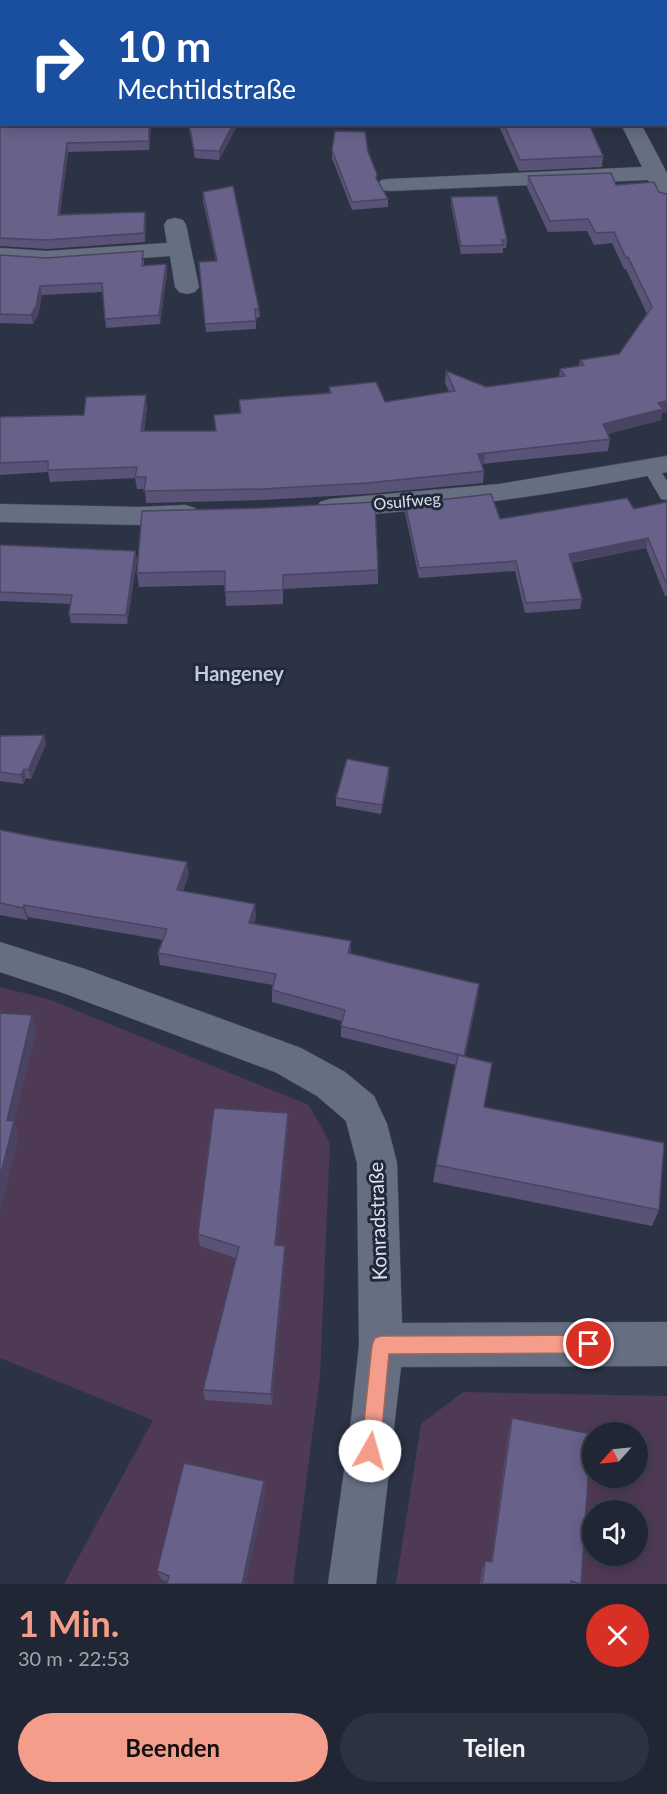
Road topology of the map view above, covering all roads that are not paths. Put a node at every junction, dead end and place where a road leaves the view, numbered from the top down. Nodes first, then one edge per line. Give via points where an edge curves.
1 (633, 126) edge
2 (656, 173) junction
3 (389, 185) dead end
4 (667, 197) edge
5 (175, 225) dead end
6 (180, 249) junction
7 (0, 255) edge
8 (186, 287) dead end
9 (659, 466) edge
10 (667, 495) edge
11 (301, 509) edge
12 (0, 513) edge
13 (208, 513) edge
14 (0, 957) edge
15 (667, 1344) edge
16 (381, 1345) junction
17 (352, 1584) edge

1 - 2 street
2 - 3 street
2 - 4 street
5 - 6 street
6 - 7 street via 47,258
6 - 8 street
9 - 10 lane
9 - 11 street, Osulfweg via 504,492
12 - 13 street
14 - 16 street, Konradstraße via 288,1060 314,1073 360,1109 377,1163
15 - 16 street
16 - 17 street, Konradstraße

